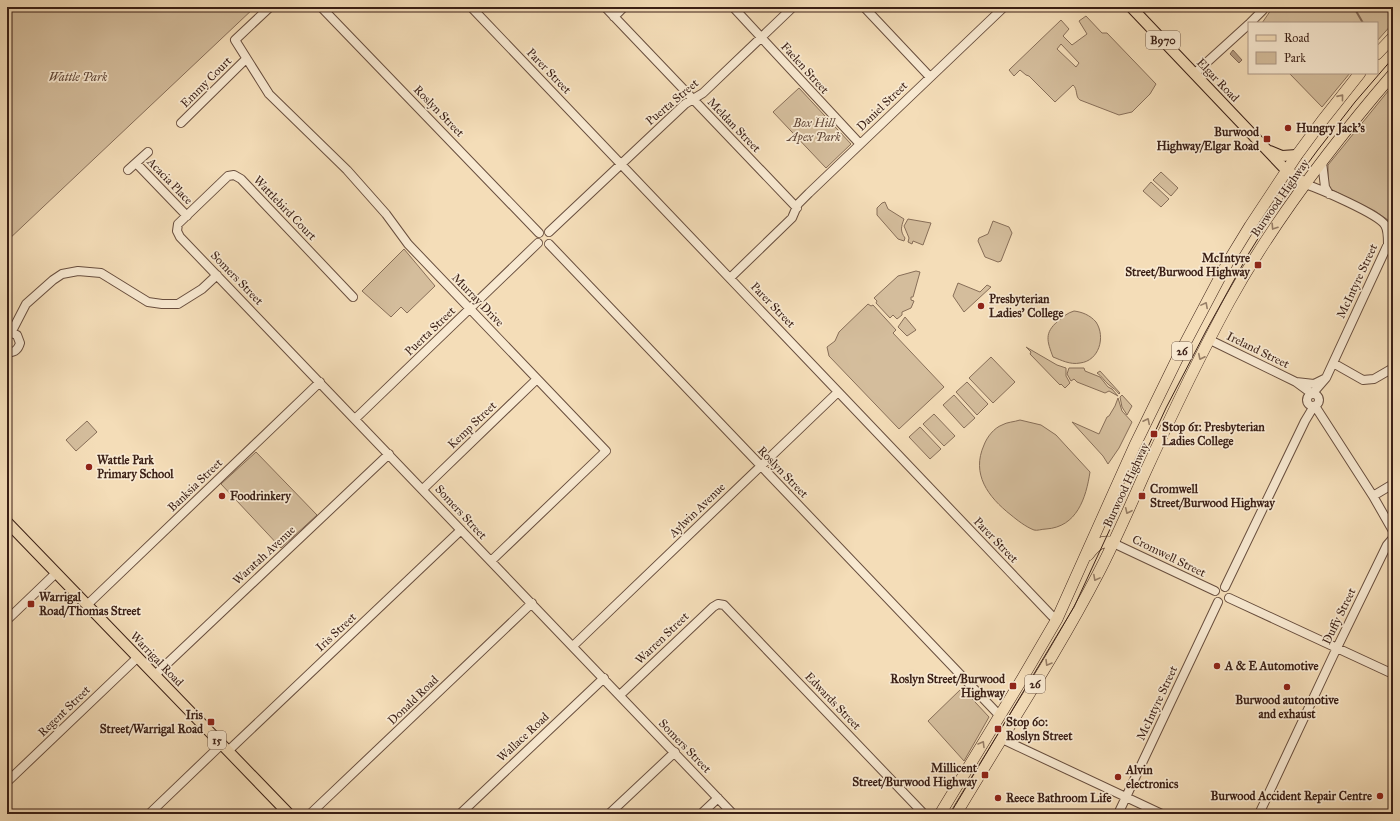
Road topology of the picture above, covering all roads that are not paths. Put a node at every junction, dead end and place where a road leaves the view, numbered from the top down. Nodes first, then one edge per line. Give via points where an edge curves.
1 (270, 7) edge
2 (321, 7) edge
3 (471, 7) edge
4 (605, 7) edge
5 (624, 7) edge
6 (733, 7) edge
7 (793, 7) edge
8 (864, 7) edge
9 (1264, 7) edge
10 (1133, 8) edge
11 (999, 9) edge
12 (614, 17) junction
13 (1250, 22) edge
14 (1248, 24) edge
15 (761, 37) junction
16 (1393, 37) edge
17 (1378, 53) edge
18 (246, 59) junction
19 (1194, 74) junction
20 (1359, 74) edge
21 (1393, 74) edge
22 (930, 77) junction
23 (693, 99) junction
24 (182, 123) dead end
25 (860, 144) junction
26 (1267, 150) junction
27 (148, 152) dead end
28 (1297, 155) junction
29 (1322, 162) junction
30 (136, 163) junction
31 (621, 164) junction
32 (128, 170) dead end
33 (1286, 170) junction
34 (1305, 184) junction
35 (1329, 194) junction
36 (797, 208) junction
37 (187, 216) junction
38 (178, 224) joint
39 (549, 232) junction
40 (539, 233) junction
41 (538, 243) junction
42 (549, 244) junction
43 (217, 275) junction
44 (730, 278) junction
45 (353, 297) dead end
46 (470, 309) junction
47 (9, 333) edge
48 (1210, 340) junction
49 (7, 352) edge
50 (1333, 363) junction
51 (1393, 368) edge
52 (537, 379) junction
53 (1324, 381) junction
54 (320, 382) junction
55 (1296, 382) junction
56 (838, 392) junction
57 (1313, 399) junction
58 (1322, 418) junction
59 (355, 419) junction
60 (1305, 420) junction
61 (1328, 425) junction
62 (389, 454) junction
63 (760, 465) junction
64 (1393, 484) edge
65 (423, 489) junction
66 (1373, 496) junction
67 (7, 522) edge
68 (462, 530) junction
69 (1393, 531) edge
70 (1393, 538) edge
71 (1114, 543) junction
72 (491, 561) junction
73 (1080, 565) junction
74 (56, 573) junction
75 (1225, 587) junction
76 (1215, 591) junction
77 (1229, 598) junction
78 (1218, 602) junction
79 (532, 603) junction
80 (87, 605) junction
81 (724, 605) joint
82 (1057, 619) junction
83 (7, 620) edge
84 (1068, 630) junction
85 (573, 646) junction
86 (1337, 648) junction
87 (138, 657) junction
88 (1393, 674) edge
89 (155, 675) junction
90 (604, 678) junction
91 (620, 695) junction
92 (999, 715) junction
93 (1002, 739) junction
94 (225, 748) junction
95 (674, 752) junction
96 (7, 782) edge
97 (1126, 797) junction
98 (718, 798) junction
99 (149, 814) edge
100 (289, 814) edge
101 (310, 814) edge
102 (460, 814) edge
103 (610, 814) edge
104 (701, 814) edge
105 (733, 814) edge
106 (924, 814) edge
107 (940, 814) edge
108 (956, 814) edge
109 (1118, 814) edge
110 (1162, 814) edge
111 (1259, 814) edge

1 - 18 street, Murray Drive via 235,40
2 - 40 street, Roslyn Street
3 - 31 street, Parer Street
4 - 12 street, Meldan Street
5 - 12 street
6 - 15 street, Faelen Street
7 - 15 street, Puerta Street
8 - 22 street
9 - 13 street
10 - 19 main road, Elgar Road / B970
11 - 22 street, Daniel Street
12 - 23 street, Meldan Street
14 - 19 street
15 - 23 street, Puerta Street
15 - 25 street, Faelen Street
16 - 17 highway
18 - 24 street, Emmy Court
18 - 46 street, Murray Drive via 269,94 347,170 386,214 408,244
19 - 26 main road, Elgar Road / B970
28 -> 20 highway, Burwood Highway / 26
21 - 29 highway, Burwood Highway / 26
22 - 25 street, Daniel Street
23 - 31 street, Puerta Street
23 - 36 street, Meldan Street
25 - 36 street, Daniel Street
26 - 28 main road via 1282,156
26 - 33 main road, Elgar Road / B970
27 - 30 street, Acacia Place
28 - 33 highway, Burwood Highway / 26
29 - 34 highway, Burwood Highway / 26
29 - 35 street via 1325,187
30 - 32 street, Acacia Place
30 - 37 street, Acacia Place
31 - 39 street, Puerta Street
31 - 44 street, Parer Street
33 - 34 highway
73 -> 33 highway, Burwood Highway / 26 via 1138,438 1197,320 1244,235
34 - 35 street, McIntyre Street
34 -> 48 highway, Burwood Highway / 26 via 1246,273
35 - 50 street, McIntyre Street via 1374,216 1385,225 1388,236 1388,244
36 - 44 street, Daniel Street via 792,218
37 - 38 street, Wattlebird Court
37 - 45 street, Wattlebird Court via 228,176 234,175 241,179
38 - 43 street, Somers Street via 177,231 180,237
39 - 40 street
39 - 42 street via 552,239
40 - 41 street via 536,239
41 - 42 street via 545,246
41 - 46 street, Puerta Street
42 - 63 street, Roslyn Street
43 - 47 street via 202,289 178,304 162,304 148,302 101,274 78,271 62,274 26,304
43 - 54 street, Somers Street
44 - 56 street, Parer Street
46 - 52 street, Murray Drive
46 - 59 street, Puerta Street
47 - 49 street via 18,338 19,346 14,352
48 - 55 street, Ireland Street
48 -> 71 highway, Burwood Highway / 26 via 1158,445
50 - 51 street via 1363,380 1374,379
50 - 53 street, McIntyre Street
52 - 65 street, Kemp Street
52 - 72 street, Murray Drive via 606,451
53 - 55 street via 1314,384
53 - 57 street, McIntyre Street
54 - 59 street, Somers Street
54 - 80 street, Banksia Street
55 - 57 street, Ireland Street
56 - 63 street, Aylwin Avenue
56 - 82 street, Parer Street
57 - 58 street, Ireland Street
57 - 60 street
57 - 61 street, Ireland Street
58 - 60 street via 1313,416
58 - 61 street, Ireland Street
59 - 62 street, Somers Street
60 - 75 street
61 - 66 street, Ireland Street
62 - 65 street, Somers Street
62 - 89 street, Waratah Avenue
63 - 85 street, Aylwin Avenue
63 - 92 street, Roslyn Street
64 - 66 street
65 - 68 street, Somers Street
66 - 69 street, Ireland Street
67 - 74 main road, Warrigal Road / 15
68 - 72 street, Somers Street
68 - 94 street, Iris Street
70 - 86 street, Duffy Street via 1387,545
71 - 73 highway via 1100,543
71 - 76 street, Cromwell Street
71 -> 84 highway, Burwood Highway / 26
72 - 79 street, Somers Street
73 - 82 highway, Burwood Highway / 26
74 - 80 main road, Warrigal Road / 15
74 - 83 street
75 - 76 street via 1219,587
75 - 77 street via 1229,591
76 - 78 street via 1214,598
77 - 78 street via 1226,602
77 - 86 street
78 - 97 street, McIntyre Street
79 - 85 street, Somers Street
79 - 101 street, Donald Road
80 - 87 main road, Warrigal Road / 15
81 - 91 street, Warren Street via 718,604 713,607
81 - 106 street, Edwards Street
82 - 84 highway
82 - 92 highway, Burwood Highway / 26
84 -> 93 highway, Burwood Highway / 26
85 - 90 street, Somers Street
86 - 88 street
86 - 111 street, Duffy Street
87 - 89 main road, Warrigal Road / 15
87 - 96 street, Regent Street
89 - 94 main road, Warrigal Road / 15
90 - 91 street, Somers Street
90 - 102 street, Wallace Road
91 - 95 street, Somers Street
107 -> 92 highway, Burwood Highway / 26
93 - 97 street
93 - 108 highway, Burwood Highway / 26
94 - 99 street, Iris Street
94 - 100 main road, Warrigal Road / 15
95 - 98 street, Somers Street
95 - 103 street
97 - 109 street, McIntyre Street
97 - 110 street
98 - 104 street
98 - 105 street, Somers Street

